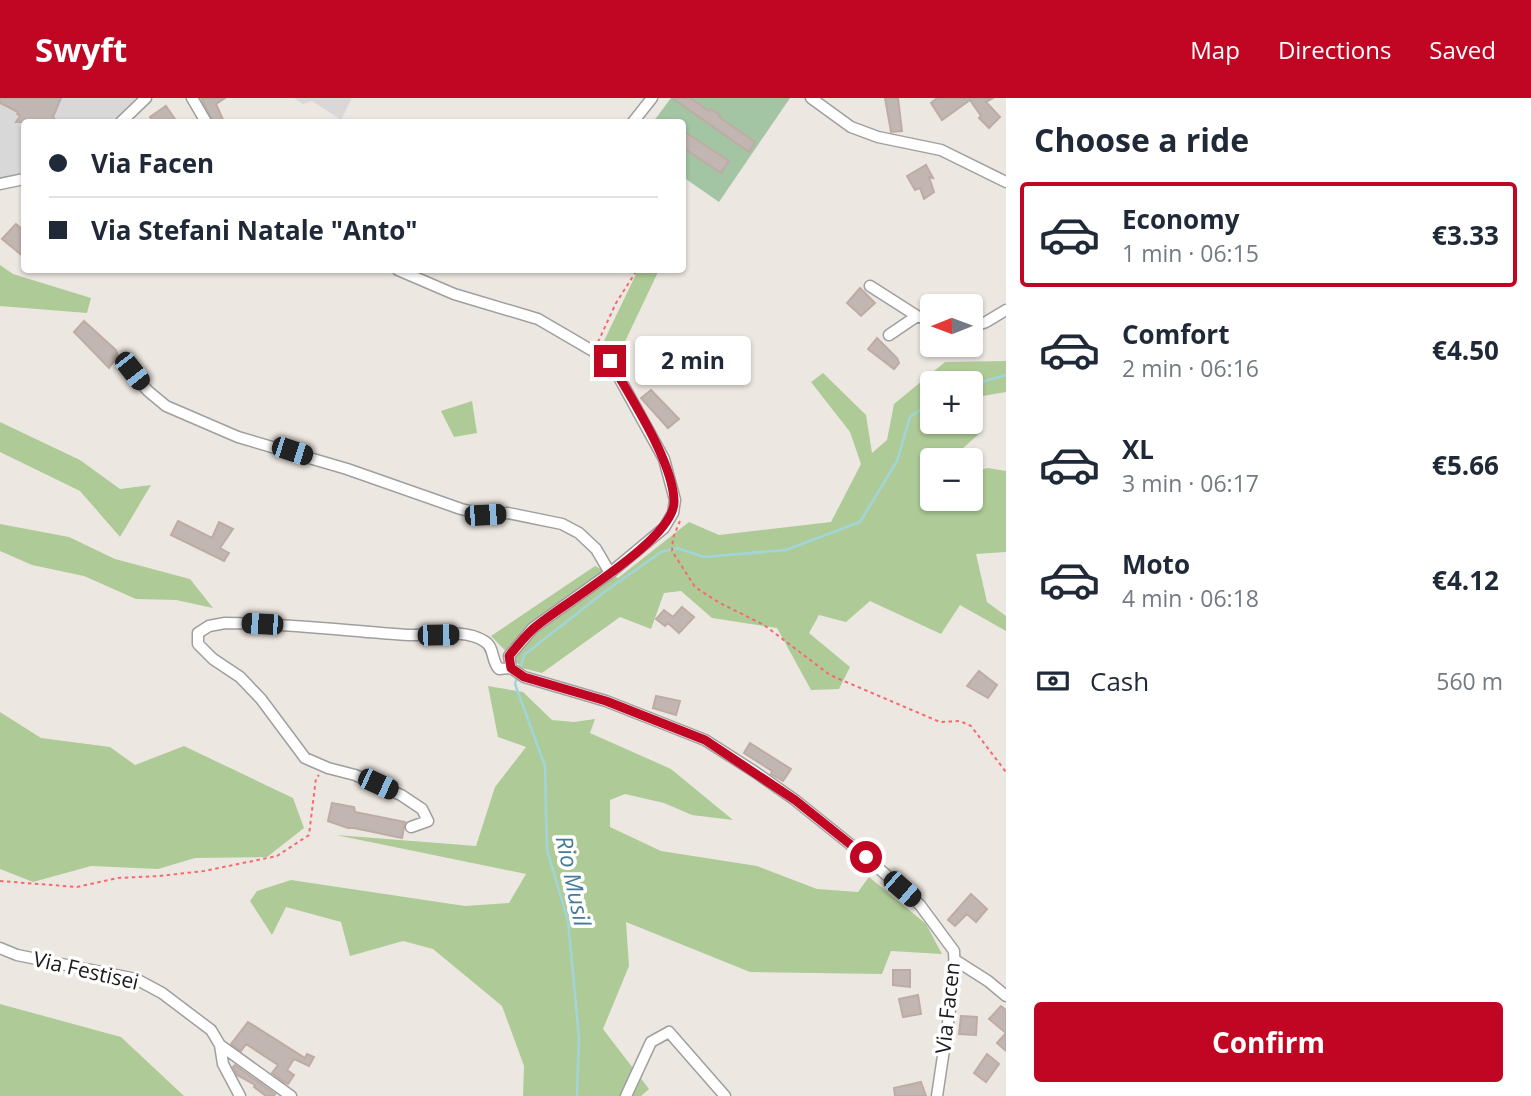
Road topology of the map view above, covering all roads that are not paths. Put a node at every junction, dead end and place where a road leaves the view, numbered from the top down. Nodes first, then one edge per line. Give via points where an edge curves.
1 (146, 98) edge
2 (192, 98) edge
3 (652, 98) edge
4 (811, 98) edge
5 (124, 119) edge
6 (204, 119) edge
7 (635, 119) edge
8 (21, 180) edge
9 (1006, 182) edge
10 (0, 184) edge
11 (405, 273) edge
12 (870, 286) dead end
13 (1006, 310) edge
14 (916, 316) junction
15 (920, 317) edge
16 (984, 323) edge
17 (889, 335) dead end
18 (122, 362) dead end
19 (610, 573) junction
20 (511, 668) junction
21 (411, 827) dead end
22 (0, 948) edge
23 (955, 960) junction
24 (1006, 996) edge
25 (220, 1045) junction
26 (240, 1096) edge
27 (291, 1096) edge
28 (626, 1096) edge
29 (725, 1096) edge
30 (937, 1096) edge

1 - 5 street
2 - 6 street
3 - 7 street
4 - 9 street via 851,127 941,150
8 - 10 street
11 - 19 street via 454,294 538,319 610,361 664,459 675,500 664,528
12 - 14 street
13 - 16 street
14 - 15 street
14 - 17 street
18 - 19 street via 166,406 238,437 461,509 562,524 596,549
19 - 20 street via 533,628 509,656
20 - 21 street, Via Facen via 499,669 484,641 460,634 225,623 198,633 198,644 261,699 305,758 378,784 422,809 428,821
20 - 23 street, Via Facen via 524,677 606,701 715,746 795,800 911,897 946,938
22 - 25 street, Via Festisei via 136,979 211,1030
23 - 24 street
23 - 30 street, Via Facen
25 - 26 street, Via Festisei via 223,1063
25 - 27 street
28 - 29 street via 651,1042 669,1032

